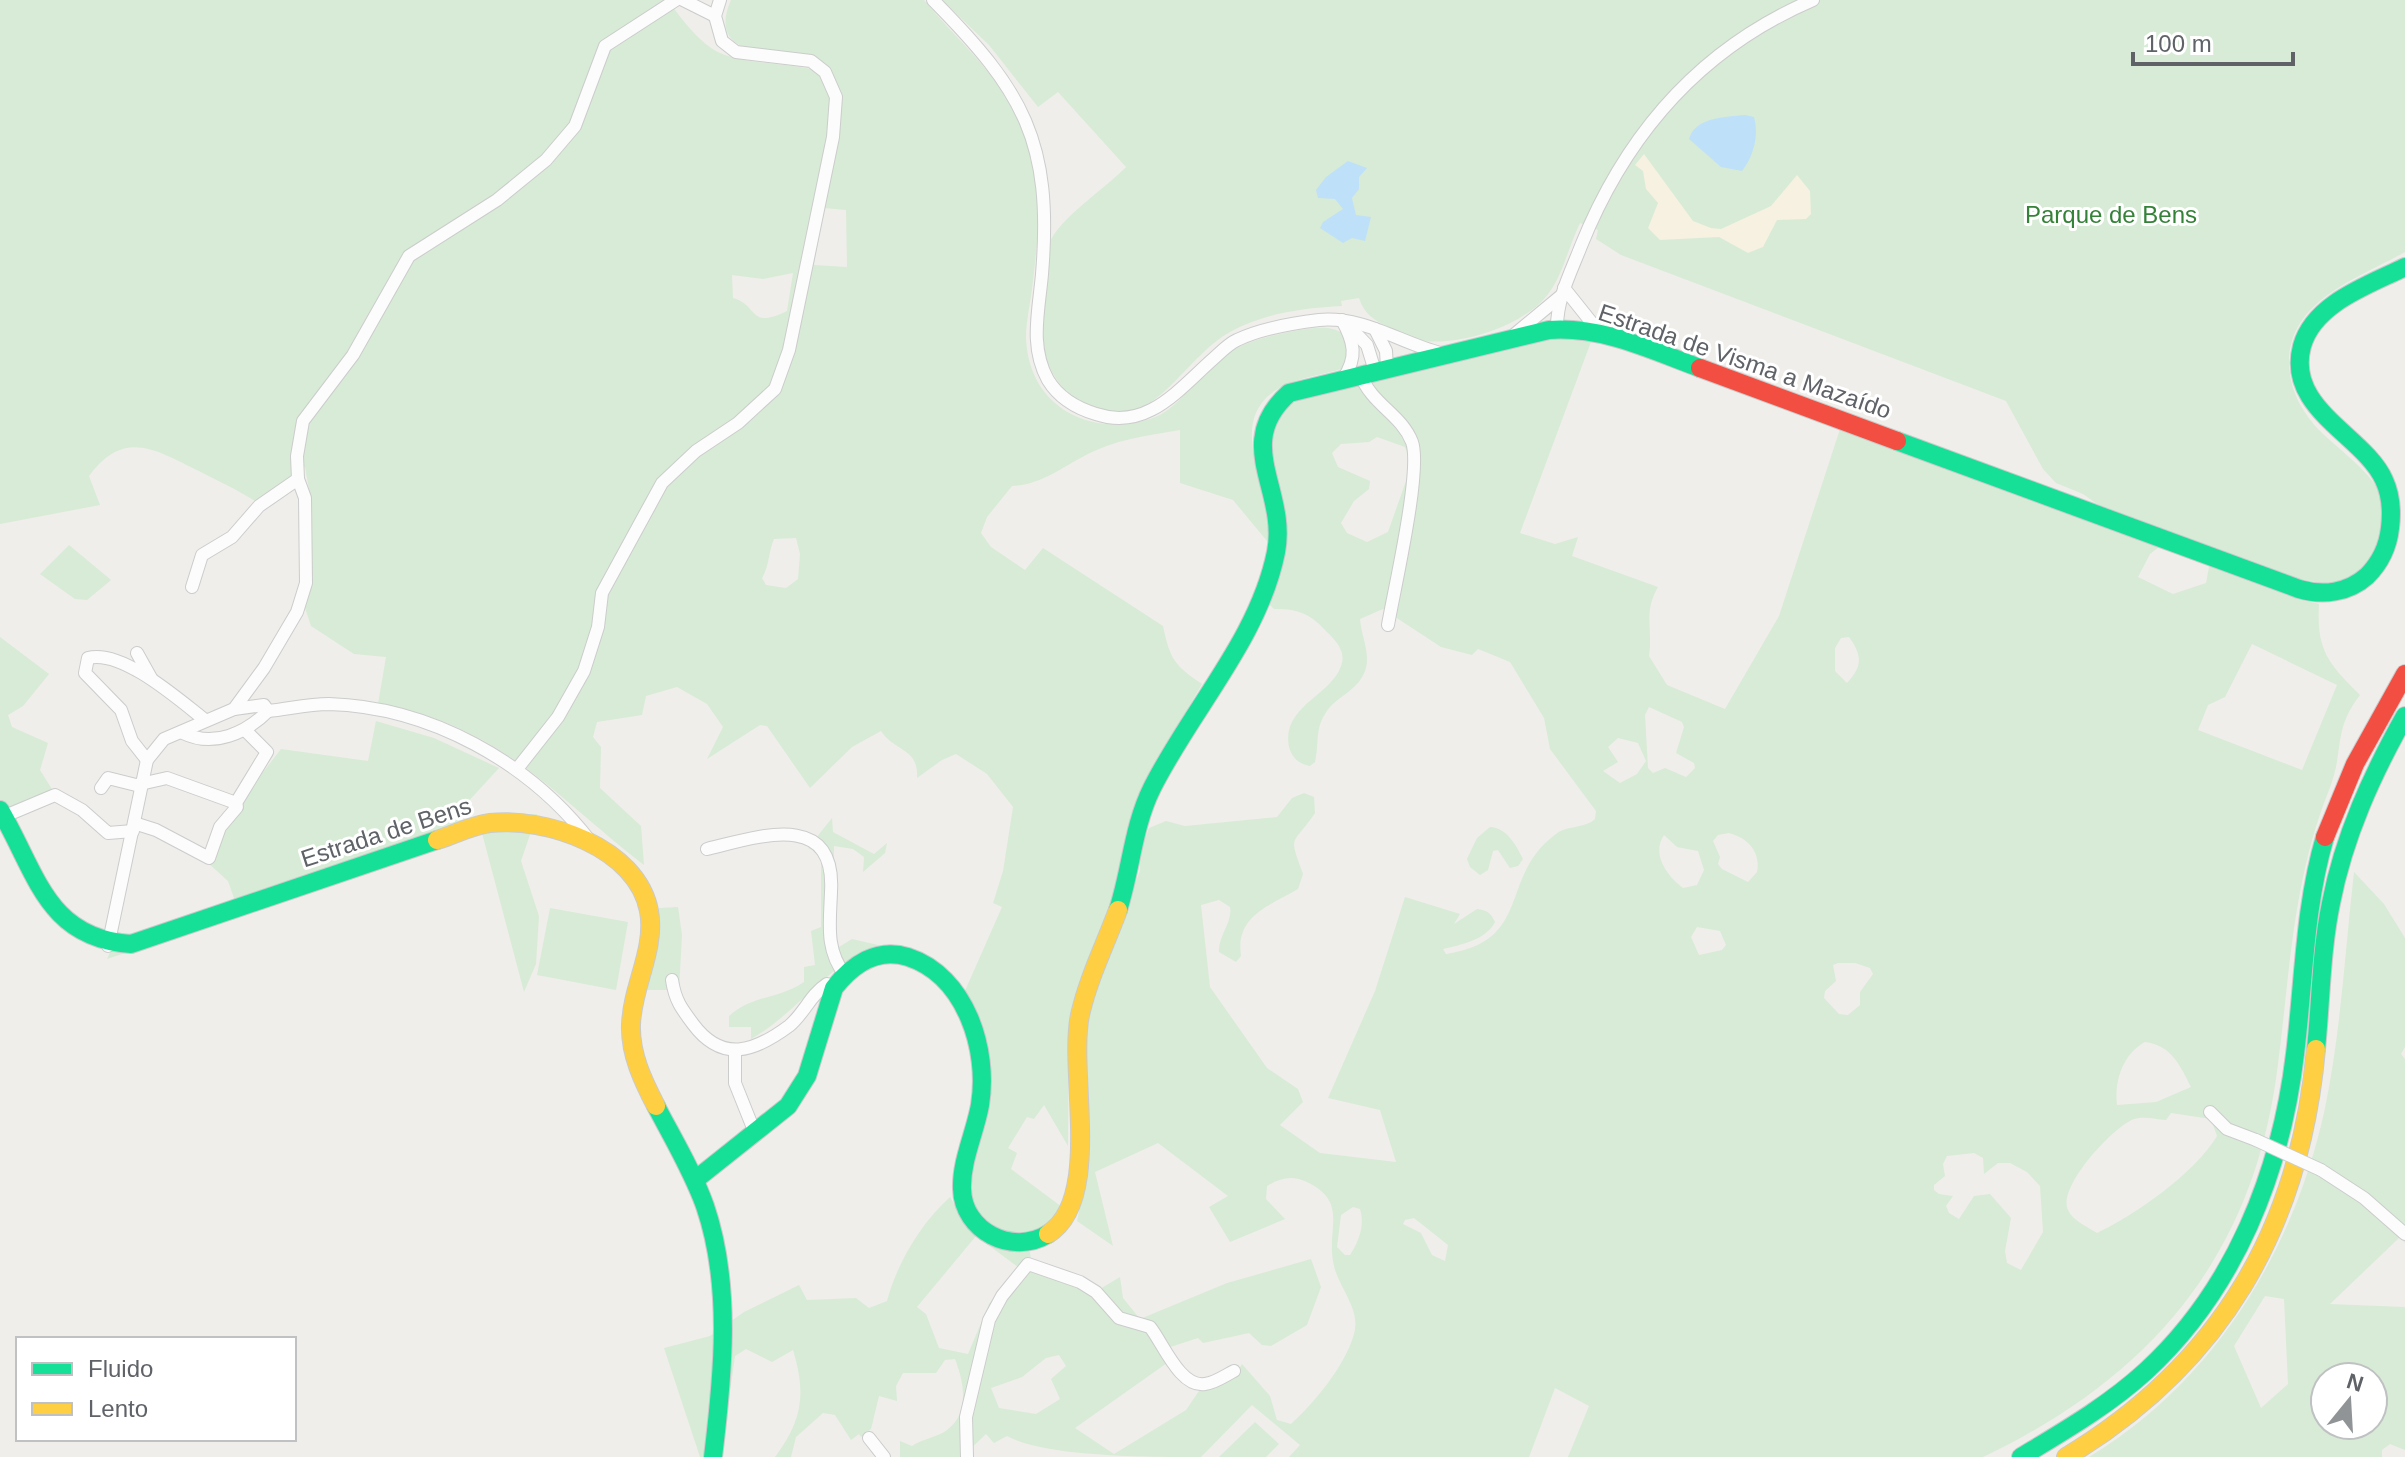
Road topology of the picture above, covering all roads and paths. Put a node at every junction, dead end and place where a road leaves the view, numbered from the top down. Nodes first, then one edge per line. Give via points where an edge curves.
1 (676, 0) edge
2 (683, 0) edge
3 (720, 0) edge
4 (933, 0) edge
5 (1813, 0) edge
6 (715, 16) junction
7 (2405, 267) edge
8 (1563, 292) junction
9 (1342, 320) junction
10 (1557, 327) junction
11 (1375, 329) junction
12 (1614, 336) junction
13 (1512, 337) junction
14 (1448, 355) junction
15 (1366, 373) junction
16 (298, 479) junction
17 (192, 587) dead end
18 (1388, 625) dead end
19 (137, 653) dead end
20 (2405, 674) edge
21 (152, 680) junction
22 (234, 709) junction
23 (268, 711) junction
24 (2405, 716) edge
25 (205, 720) junction
26 (245, 730) junction
27 (183, 733) junction
28 (147, 760) junction
29 (517, 769) junction
30 (143, 783) junction
31 (101, 788) dead end
32 (236, 803) junction
33 (557, 805) junction
34 (2, 813) edge
35 (569, 824) junction
36 (543, 826) junction
37 (133, 827) junction
38 (707, 849) dead end
39 (108, 946) junction
40 (672, 980) dead end
41 (840, 981) junction
42 (735, 1051) junction
43 (2210, 1112) dead end
44 (755, 1133) junction
45 (695, 1180) junction
46 (2405, 1234) edge
47 (1022, 1243) junction
48 (1028, 1264) junction
49 (1234, 1371) dead end
50 (869, 1438) dead end
51 (713, 1457) edge
52 (884, 1457) edge
53 (967, 1457) edge
54 (2021, 1457) edge
55 (2066, 1457) edge

1 - 16 street via 605,46 575,126 546,160 497,200 409,256 353,355 303,421
2 - 6 street
3 - 6 street
4 - 9 street via 984,52 1021,107 1036,145 1043,270 1036,335 1040,365 1055,391 1078,408 1132,419 1153,413 1235,340
5 - 8 street via 1725,48 1656,114 1606,189
6 - 29 street via 722,41 736,52 811,61 825,72 836,97 833,137 789,350 775,389 662,483 602,593 584,671 558,717
7 - 12 main road, Estrada de Visma a Mazaído via 2324,309 2311,321 2301,350 2303,385 2310,399 2383,477 2392,490 2397,516 2380,566 2357,584 2321,593
8 - 10 street
8 - 12 street via 1596,328
8 - 13 street
9 - 11 street
9 - 15 street
9 - 15 street via 1367,345
10 - 12 main road, Estrada de Visma a Mazaído
10 - 13 main road, Estrada de Visma a Mazaído
11 - 14 street
11 - 15 street via 1386,351
13 - 14 main road, Estrada de Visma a Mazaído
14 - 15 main road, Estrada de Visma a Mazaído
15 - 18 street via 1366,390 1400,422 1413,444
15 - 47 main road, Estrada de Visma a Mazaído via 1289,393 1262,421 1259,441 1278,521 1272,564 1244,626 1144,808 1123,894 1080,1015 1075,1198 1053,1231
16 - 17 street via 259,506 232,537 202,555
16 - 22 street via 305,498 303,598
19 - 21 street
20 - 54 main road via 2361,752 2319,861 2285,1119 2272,1168 2233,1260 2203,1307 2147,1370 2082,1421
21 - 25 street
21 - 28 street via 99,655 84,665 90,679 121,710 132,741
22 - 23 street via 264,705
22 - 25 street
23 - 26 street
23 - 29 street via 326,704 394,715 466,740
24 - 55 main road via 2358,807 2337,874 2307,1118 2285,1197 2232,1304 2190,1358 2141,1407
25 - 27 street
26 - 27 street via 206,740
26 - 32 street via 267,752
27 - 28 street via 164,739
28 - 30 street
29 - 33 street
30 - 31 street via 108,778
30 - 32 street via 167,778
30 - 37 street
32 - 37 street via 209,858 156,830
33 - 35 street
33 - 36 street
34 - 37 street via 55,795 108,833
34 - 39 main road via 48,900 81,933
35 - 36 main road, Estrada de Bens
35 - 45 main road, Estrada de Bens via 642,891 650,914 631,1012 632,1047
36 - 39 main road, Estrada de Bens via 488,823 465,828 131,944
37 - 39 street
38 - 41 street via 783,836 809,836 819,842 827,852 832,888 828,931
40 - 42 street via 675,1003 707,1043
41 - 42 street via 817,990 792,1024
41 - 44 main road via 799,1091
41 - 47 main road via 866,959 894,954 920,962 954,991 974,1032 981,1080 962,1191 966,1212 993,1237
42 - 44 street via 735,1083
43 - 46 street, bridge via 2227,1129 2321,1170
44 - 45 main road
45 - 51 main road, Estrada de Bens via 714,1249 725,1354
47 - 48 street
48 - 49 street via 1080,1282 1119,1318 1150,1327 1171,1360 1197,1384
48 - 53 street via 989,1320 966,1417
50 - 52 street

